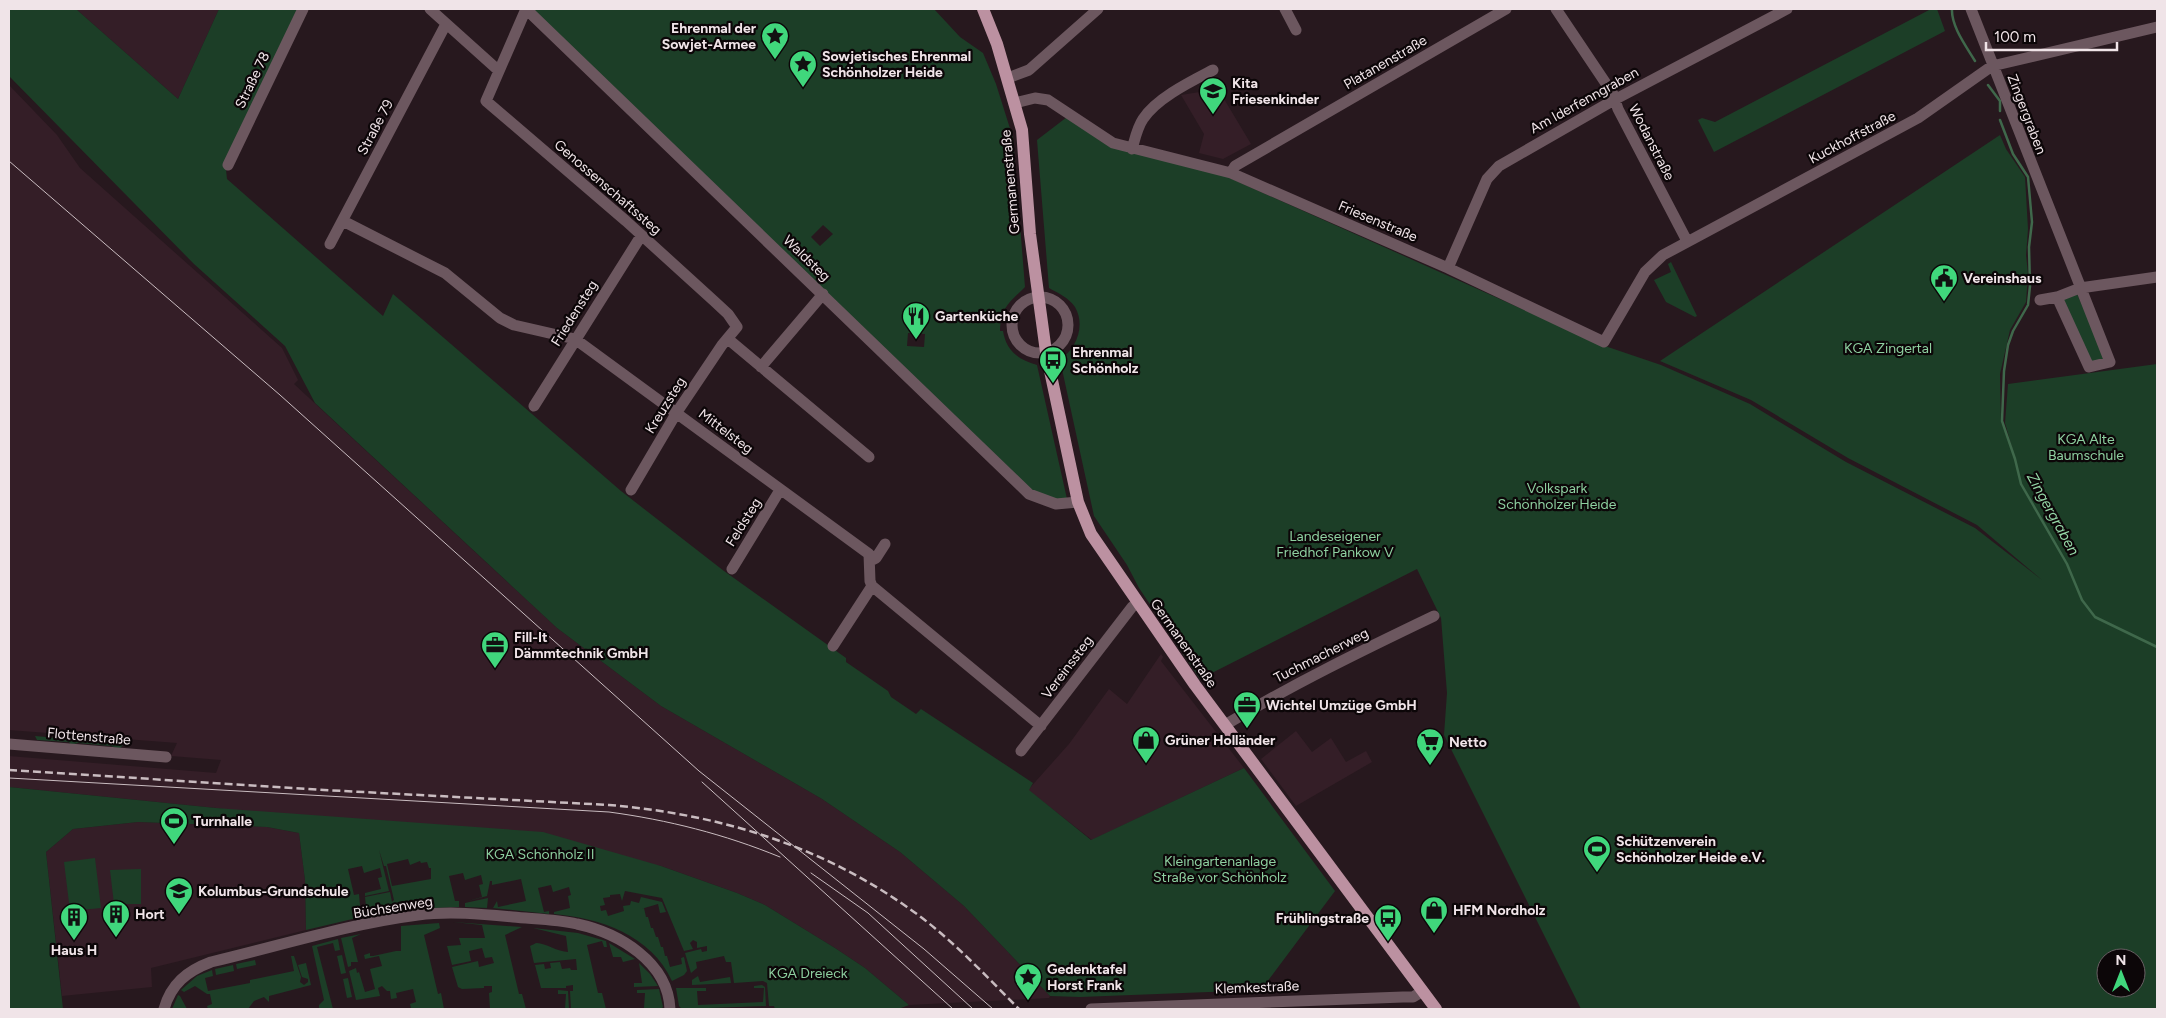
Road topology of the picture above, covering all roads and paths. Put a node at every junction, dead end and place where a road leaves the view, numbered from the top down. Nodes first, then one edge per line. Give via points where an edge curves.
1 (304, 9) edge
2 (430, 9) edge
3 (526, 9) edge
4 (983, 9) edge
5 (1098, 9) edge
6 (1285, 9) edge
7 (1506, 9) edge
8 (1556, 9) edge
9 (1787, 9) edge
10 (1971, 9) edge
11 (446, 24) junction
12 (2157, 27) edge
13 (1296, 30) dead end
14 (1992, 66) junction
15 (1213, 70) dead end
16 (499, 71) junction
17 (1008, 78) junction
18 (1614, 100) junction
19 (1015, 102) junction
20 (1132, 149) junction
21 (228, 165) dead end
22 (1230, 174) junction
23 (342, 221) junction
24 (641, 236) junction
25 (1687, 241) junction
26 (330, 244) dead end
27 (1448, 268) junction
28 (2157, 277) edge
29 (2080, 288) junction
30 (822, 294) junction
31 (1038, 297) junction
32 (2057, 297) junction
33 (2040, 300) dead end
34 (575, 339) junction
35 (728, 339) junction
36 (1604, 342) joint
37 (1046, 352) junction
38 (761, 367) junction
39 (534, 406) dead end
40 (677, 412) junction
41 (869, 457) dead end
42 (630, 490) dead end
43 (780, 490) junction
44 (1078, 502) junction
45 (885, 544) dead end
46 (870, 561) junction
47 (732, 569) dead end
48 (872, 586) junction
49 (1138, 603) junction
50 (1434, 616) dead end
51 (833, 646) dead end
52 (1225, 725) junction
53 (1041, 726) junction
54 (9, 744) edge
55 (1021, 752) dead end
56 (166, 757) dead end
57 (1423, 991) junction
58 (164, 1009) edge
59 (670, 1009) edge
60 (1091, 1009) edge
61 (1436, 1009) edge

1 - 21 street, Straße 78
2 - 11 street
3 - 16 street, Genossenschaftssteg
3 - 30 street, Waldsteg
4 - 17 main road, Germanenstraße
5 - 17 street via 1029,70
6 - 13 street
7 - 22 street, Platanenstraße via 1235,166
8 - 18 street, Wodanstraße
9 - 18 street, Am Iderfenngraben
10 - 14 street, Zingergraben
11 - 16 street
11 - 23 street, Straße 79
12 - 14 street, Kuckhoffstraße
14 - 25 street, Kuckhoffstraße via 1918,118
14 - 29 street, Zingergraben
15 - 20 street via 1181,86 1150,111 1137,130
16 - 24 street, Genossenschaftssteg via 486,101
17 - 19 main road, Germanenstraße
18 - 25 street, Wodanstraße
18 - 27 street, Am Iderfenngraben via 1492,172
19 - 20 street, Friesenstraße via 1035,98 1048,100 1097,134
19 - 31 main road, Germanenstraße via 1025,151
20 - 22 street, Friesenstraße
22 - 27 street, Friesenstraße
23 - 26 street, Straße 79
23 - 34 street, Mittelsteg via 445,273 500,318 514,325
24 - 34 street, Friedensteg
24 - 35 street, Genossenschaftssteg via 728,314 737,327
25 - 36 street, Kuckhoffstraße via 1650,265
27 - 36 street, Friesenstraße
28 - 29 street
29 - 32 street
29 - 32 street, Zingergraben via 2110,362 2089,367
30 - 38 street
30 - 44 street, Waldsteg via 1029,494 1056,504
31 - 37 main road, Germanenstraße
31 - 37 street via 1058,303 1067,316 1064,339
31 - 37 street via 1020,306 1012,325 1023,346
32 - 33 street
34 - 39 street, Friedensteg
34 - 40 street, Mittelsteg
35 - 38 street
35 - 40 street, Kreuzsteg
37 - 44 main road, Germanenstraße
38 - 41 street
40 - 42 street, Kreuzsteg
40 - 43 street, Mittelsteg
43 - 46 street, Mittelsteg via 869,554
43 - 47 street, Feldsteg
44 - 49 main road, Germanenstraße via 1091,534
45 - 46 street via 876,558
46 - 48 street
48 - 51 street
48 - 53 street
49 - 52 main road, Germanenstraße
49 - 53 street, Vereinssteg
50 - 52 street, Tuchmacherweg via 1302,680
52 - 57 main road, Germanenstraße
53 - 55 street, Vereinssteg
54 - 56 street, Flottenstraße
57 - 60 street, Klemkestraße via 1403,998
57 - 61 main road, Germanenstraße
58 - 59 street, Büchsenweg via 178,981 211,962 381,921 449,914 576,924 603,932 630,946 651,963 666,984

